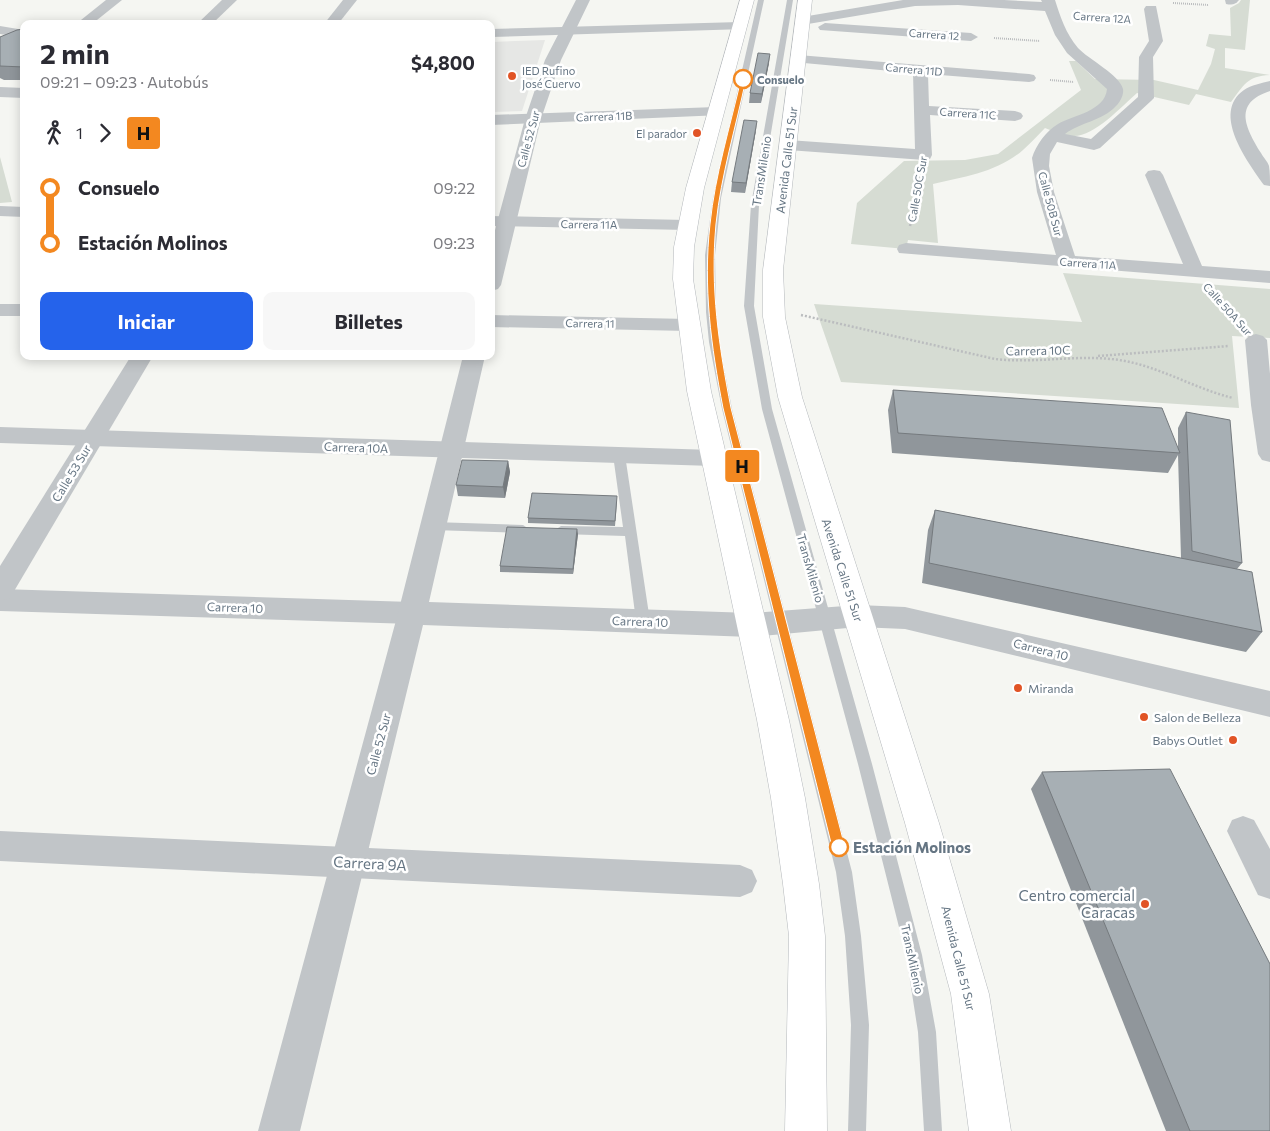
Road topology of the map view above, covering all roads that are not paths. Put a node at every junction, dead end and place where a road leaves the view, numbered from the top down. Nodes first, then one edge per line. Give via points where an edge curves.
1 (115, 0) edge
2 (230, 0) edge
3 (350, 0) edge
4 (583, 0) edge
5 (747, 0) edge
6 (761, 0) edge
7 (790, 0) edge
8 (805, 0) edge
9 (958, 1) edge
10 (827, 4) dead end
11 (867, 5) edge
12 (1050, 7) edge
13 (853, 12) junction
14 (1152, 14) road end
15 (88, 20) edge
16 (208, 20) edge
17 (334, 20) edge
18 (802, 24) junction
19 (740, 26) junction
20 (0, 30) edge
21 (567, 31) junction
22 (495, 33) edge
23 (20, 34) edge
24 (20, 36) edge
25 (971, 37) road end
26 (0, 44) edge
27 (798, 59) junction
28 (920, 69) junction
29 (1029, 78) dead end
30 (1270, 86) edge
31 (0, 92) edge
32 (20, 93) edge
33 (922, 110) junction
34 (716, 112) junction
35 (1015, 116) dead end
36 (533, 118) junction
37 (495, 120) edge
38 (1053, 136) junction
39 (788, 145) junction
40 (1154, 174) dead end
41 (1270, 182) edge
42 (0, 211) edge
43 (20, 212) edge
44 (499, 222) edge
45 (687, 225) junction
46 (906, 249) road end
47 (495, 254) edge
48 (1067, 261) junction
49 (1195, 271) junction
50 (1270, 277) edge
51 (0, 310) edge
52 (20, 310) edge
53 (495, 321) edge
54 (689, 325) junction
55 (1256, 340) road end
56 (140, 360) edge
57 (473, 360) edge
58 (0, 435) edge
59 (92, 438) junction
60 (451, 450) junction
61 (1270, 454) edge
62 (619, 455) junction
63 (713, 458) junction
64 (433, 526) junction
65 (532, 529) edge
66 (551, 530) edge
67 (631, 532) junction
68 (0, 590) edge
69 (0, 600) edge
70 (412, 613) junction
71 (842, 617) junction
72 (643, 621) junction
73 (766, 623) junction
74 (1270, 704) edge
75 (1243, 831) dead end
76 (0, 846) edge
77 (348, 862) junction
78 (740, 881) dead end
79 (1270, 884) edge
80 (279, 1131) edge
81 (806, 1131) edge
82 (857, 1131) edge
83 (932, 1131) edge
84 (990, 1131) edge

1 - 15 street
2 - 16 street
3 - 17 street
4 - 21 street, Calle 52 Sur
5 - 19 main road
6 - 73 lane via 716,198 710,283 714,342
7 - 71 lane, TransMilenio via 755,205 749,306 768,409
8 - 18 main road, Avenida Calle 51 Sur
9 - 11 street
9 - 12 street
10 - 13 street
11 - 13 street
12 - 38 street, Calle 50B Sur via 1056,26 1073,52 1115,90 1113,99 1096,114 1065,127
13 - 18 street
14 - 38 street via 1156,41 1146,57 1146,98 1094,145
18 - 25 street, Carrera 12
18 - 27 main road, Avenida Calle 51 Sur
19 - 21 street
19 - 34 main road
20 - 23 street
21 - 22 street
21 - 36 street, Calle 52 Sur
24 - 26 street
27 - 28 street, Carrera 11D
27 - 39 main road, Avenida Calle 51 Sur
28 - 29 street, Carrera 11D
28 - 33 street, Calle 50C Sur
30 - 41 street via 1243,98 1236,121
31 - 32 street
33 - 35 street, Carrera 11C
33 - 39 street, Calle 50C Sur via 924,156
34 - 36 street, Carrera 11B
34 - 45 main road
36 - 37 street, Carrera 11B
36 - 44 street, Calle 52 Sur
38 - 48 street, Calle 50B Sur via 1041,156 1041,174
39 - 71 main road, Avenida Calle 51 Sur via 774,260 774,309 790,396
40 - 49 street, Calle 50A Sur
42 - 43 street
44 - 45 street, Carrera 11A
44 - 47 street, Calle 52 Sur
45 - 54 main road via 683,278
46 - 48 street, Carrera 11A
48 - 49 street, Carrera 11A
49 - 50 street, Carrera 11A
51 - 52 street
53 - 54 street, Carrera 11
54 - 63 main road
55 - 61 street, Calle 50A Sur
56 - 59 street, Calle 53 Sur
57 - 60 street, Calle 52 Sur
58 - 59 street, Carrera 10A
59 - 60 street, Carrera 10A
59 - 68 street, Calle 53 Sur
60 - 62 street, Carrera 10A
60 - 64 street, Calle 52 Sur
62 - 63 street, Carrera 10A
62 - 67 lane
63 - 73 main road
64 - 65 lane
64 - 70 street, Calle 52 Sur
66 - 67 lane
67 - 72 lane
69 - 70 street, Carrera 10
70 - 72 street, Carrera 10
70 - 77 street, Calle 52 Sur
71 - 73 street, Carrera 10
71 - 74 street, Carrera 10 via 905,618
71 - 83 lane, TransMilenio via 865,764 914,955 927,1032
71 - 84 main road, Avenida Calle 51 Sur via 922,823 970,994
72 - 73 street, Carrera 10
73 - 81 main road via 807,936
73 - 82 lane via 844,872 860,1025
75 - 79 street
76 - 77 street, Carrera 9A
77 - 78 street, Carrera 9A
77 - 80 street, Calle 52 Sur

